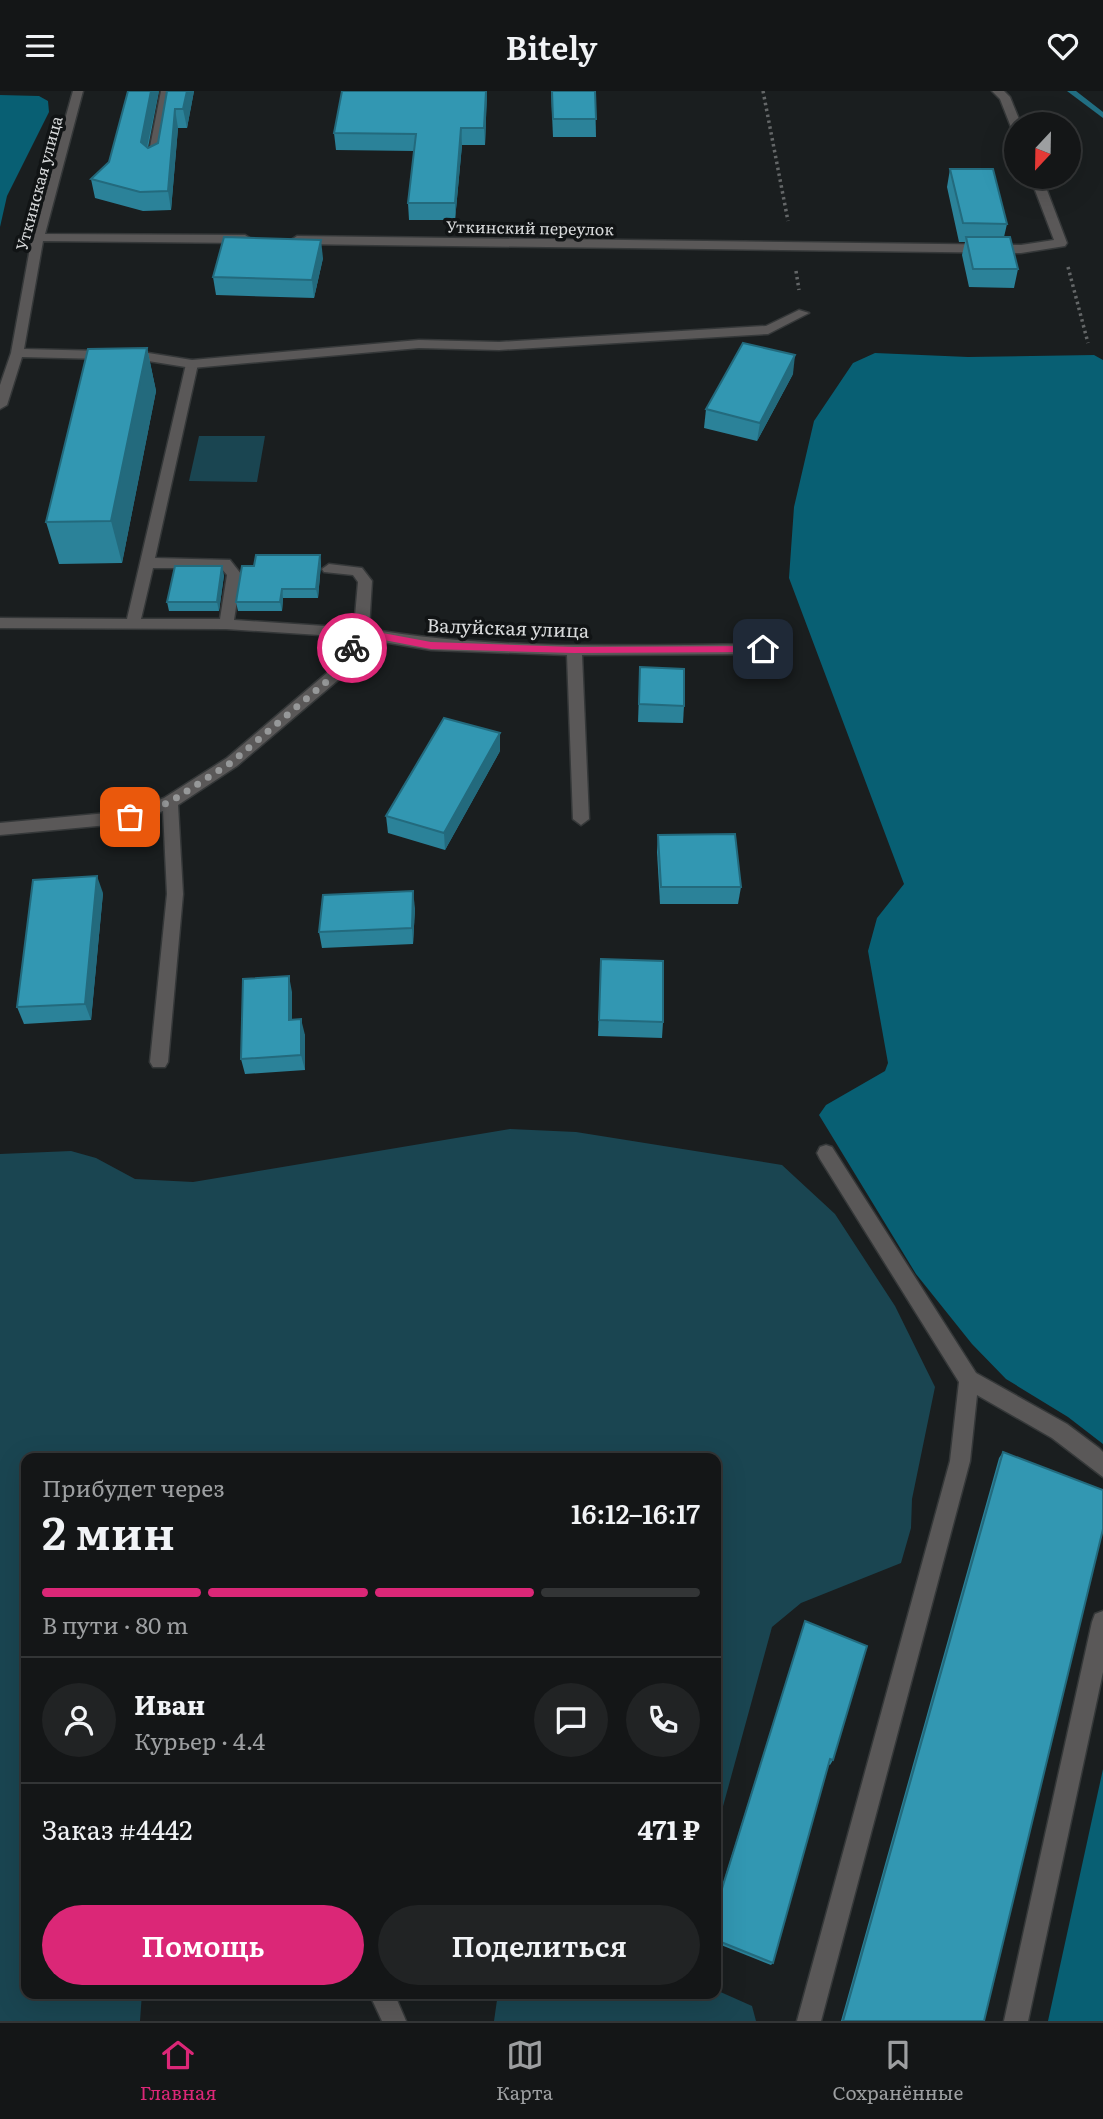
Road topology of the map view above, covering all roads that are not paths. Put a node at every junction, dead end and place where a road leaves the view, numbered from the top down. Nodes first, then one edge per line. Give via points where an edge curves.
1 (78, 91) edge
2 (166, 91) edge
3 (998, 91) edge
4 (1011, 112) edge
5 (153, 162) edge
6 (1041, 189) edge
7 (38, 237) junction
8 (255, 239) edge
9 (282, 240) edge
10 (803, 313) road end
11 (17, 353) junction
12 (192, 364) junction
13 (0, 405) edge
14 (145, 563) junction
15 (329, 569) dead end
16 (0, 623) edge
17 (133, 623) junction
18 (226, 624) junction
19 (361, 633) junction
20 (763, 649) dead end
21 (574, 650) junction
22 (170, 802) junction
23 (581, 819) dead end
24 (0, 829) edge
25 (159, 1062) dead end
26 (826, 1153) dead end
27 (969, 1380) junction
28 (1103, 1467) edge
29 (1103, 1622) edge
30 (384, 1999) edge
31 (394, 2021) edge
32 (809, 2021) edge
33 (1016, 2021) edge

1 - 7 street, Уткинская улица
2 - 5 street
3 - 4 street
6 - 9 street, Уткинский переулок via 1062,243 1021,249
7 - 8 street
7 - 11 street, Уткинская улица
10 - 12 street via 768,330 499,346 419,344
11 - 12 street via 142,356
11 - 13 street, Уткинская улица
12 - 14 street
14 - 17 street
14 - 18 street via 225,563 234,574
15 - 19 street via 357,571 365,581
16 - 17 street, Валуйская улица
17 - 18 street, Валуйская улица
18 - 19 street, Валуйская улица
19 - 21 street, Валуйская улица via 431,645
19 - 22 street via 339,671 232,762
20 - 21 street, Валуйская улица
21 - 23 street
22 - 24 street via 130,817
22 - 25 street via 175,894
26 - 27 street
27 - 28 street via 1065,1436
27 - 32 street via 960,1461
29 - 33 street
30 - 31 street

